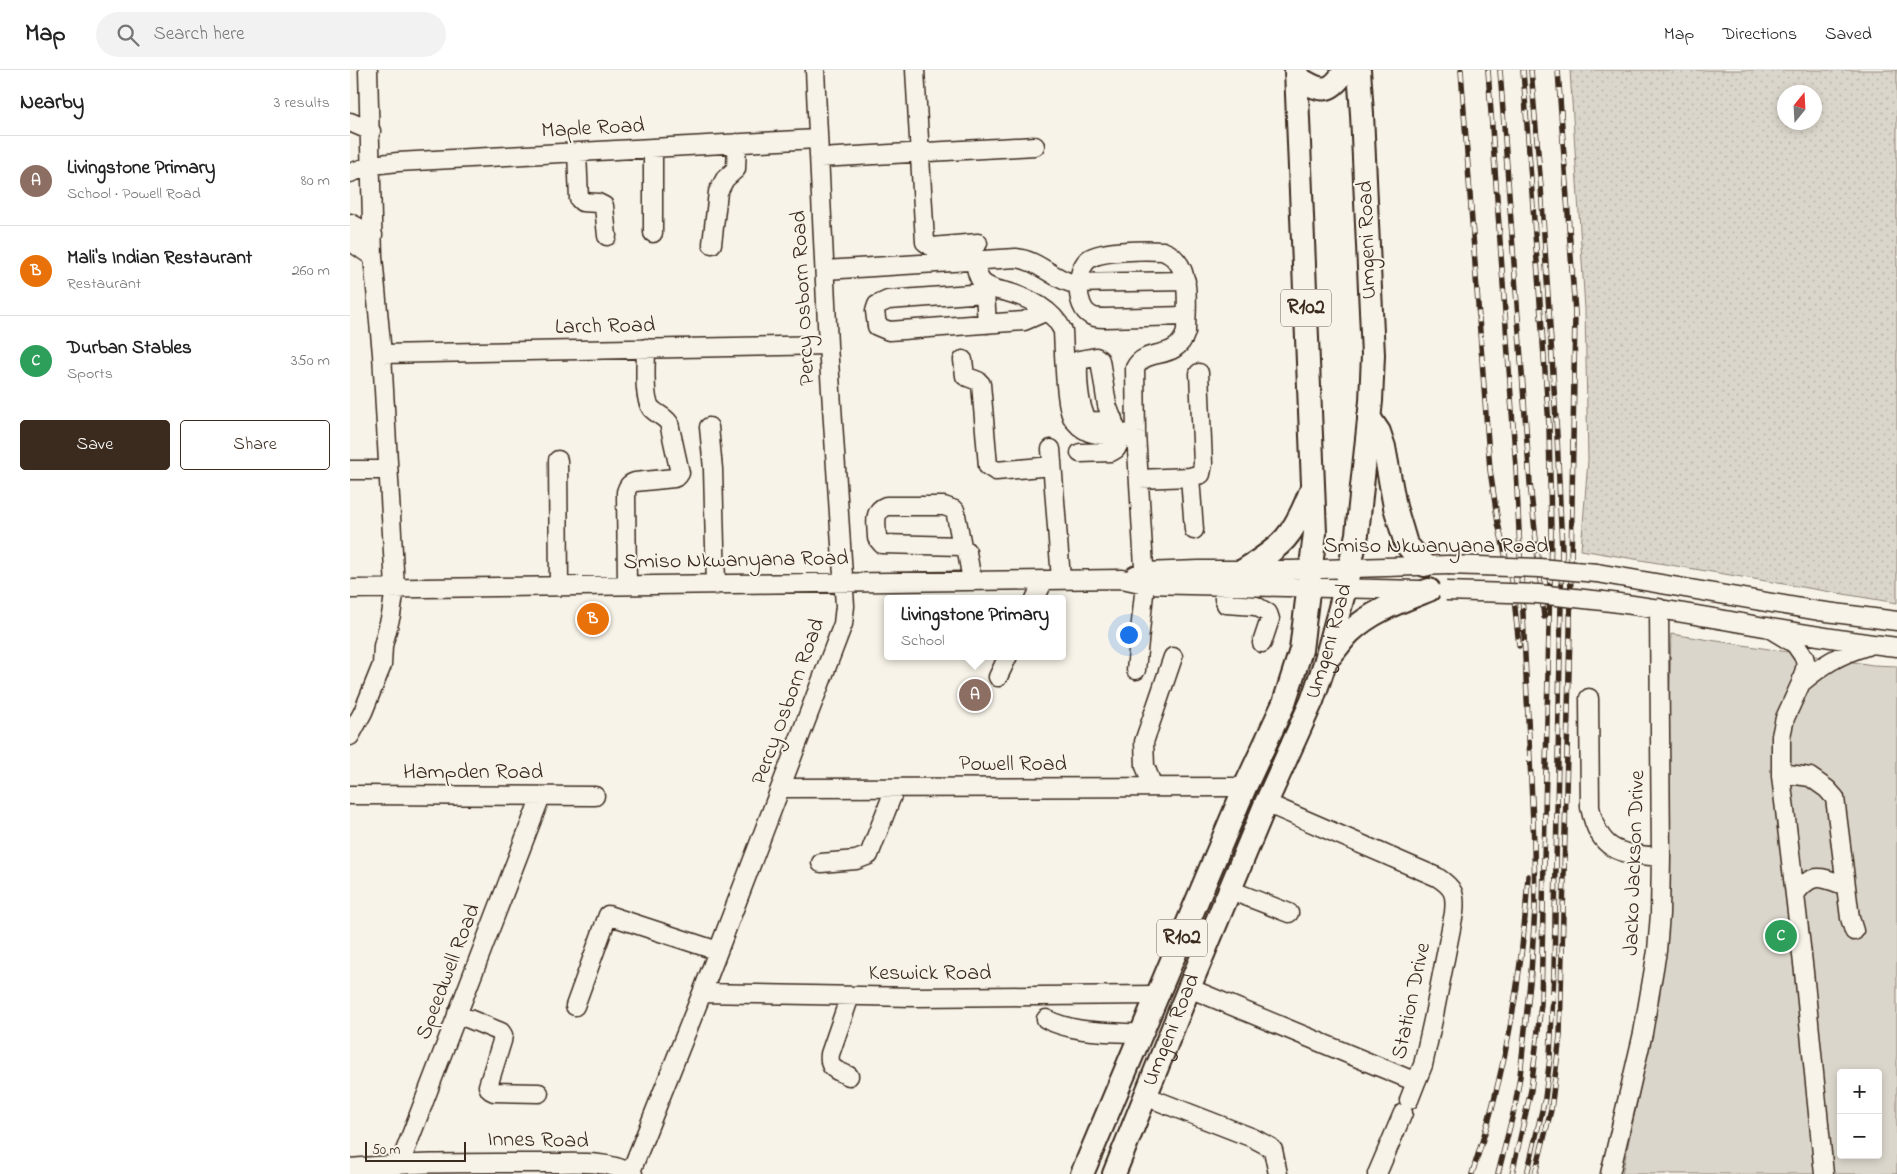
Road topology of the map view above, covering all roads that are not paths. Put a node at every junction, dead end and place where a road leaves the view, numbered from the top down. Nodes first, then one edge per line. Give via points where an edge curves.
1 (368, 70) edge
2 (815, 70) edge
3 (915, 70) edge
4 (1345, 70) edge
5 (1358, 70) edge
6 (1296, 73) edge
7 (350, 122) edge
8 (371, 131) junction
9 (817, 139) junction
10 (737, 144) junction
11 (1035, 146) dead end
12 (653, 148) junction
13 (577, 152) junction
14 (920, 152) junction
15 (820, 158) junction
16 (372, 165) junction
17 (350, 173) edge
18 (350, 223) edge
19 (653, 233) dead end
20 (373, 235) junction
21 (607, 236) dead end
22 (350, 241) edge
23 (712, 244) dead end
24 (976, 252) junction
25 (373, 257) junction
26 (825, 270) junction
27 (1186, 281) junction
28 (1078, 284) junction
29 (986, 289) junction
30 (1048, 311) junction
31 (1186, 316) junction
32 (987, 324) junction
33 (828, 345) junction
34 (646, 348) junction
35 (382, 354) junction
36 (963, 360) dead end
37 (1199, 373) dead end
38 (1369, 417) junction
39 (1115, 426) junction
40 (709, 427) dead end
41 (1136, 433) junction
42 (1080, 453) dead end
43 (558, 460) dead end
44 (350, 470) edge
45 (388, 470) junction
46 (1190, 476) junction
47 (1139, 479) junction
48 (1313, 486) junction
49 (1194, 530) dead end
50 (962, 546) junction
51 (1425, 565) junction
52 (1244, 570) junction
53 (1145, 578) junction
54 (1310, 578) junction
55 (1347, 578) junction
56 (1052, 580) junction
57 (972, 581) junction
58 (843, 582) junction
59 (627, 585) junction
60 (716, 585) junction
61 (560, 586) junction
62 (1223, 586) junction
63 (395, 588) junction
64 (350, 589) edge
65 (1438, 591) junction
66 (1039, 595) edge
67 (1659, 608) junction
68 (1897, 621) edge
69 (1768, 628) junction
70 (1262, 643) dead end
71 (1872, 644) junction
72 (1897, 647) edge
73 (1173, 657) dead end
74 (1006, 660) edge
75 (1325, 663) junction
76 (1136, 670) dead end
77 (998, 677) dead end
78 (1801, 683) junction
79 (1588, 698) dead end
80 (350, 736) edge
81 (1781, 773) junction
82 (1153, 787) junction
83 (1245, 787) junction
84 (781, 788) junction
85 (895, 788) junction
86 (350, 795) edge
87 (541, 796) junction
88 (595, 796) dead end
89 (1266, 803) junction
90 (1661, 857) junction
91 (821, 863) dead end
92 (1846, 886) junction
93 (1230, 890) junction
94 (1795, 894) junction
95 (1288, 913) dead end
96 (1854, 931) dead end
97 (718, 951) junction
98 (1188, 988) junction
99 (702, 993) junction
100 (1159, 995) junction
101 (850, 996) junction
102 (574, 1006) dead end
103 (457, 1014) junction
104 (1046, 1019) dead end
105 (1142, 1034) junction
106 (849, 1076) dead end
107 (1416, 1082) junction
108 (539, 1093) dead end
109 (1145, 1096) junction
110 (400, 1164) junction
111 (350, 1168) edge
112 (504, 1168) edge
113 (631, 1173) edge
114 (1082, 1174) edge
115 (1114, 1174) edge
116 (1278, 1174) edge
117 (1377, 1174) edge
118 (1610, 1174) edge
119 (1824, 1174) edge

1 - 8 street
2 - 9 street, Percy Osborn Road
3 - 14 street
4 - 6 main road via 1333,86 1326,89 1311,86
5 - 38 main road, Umgeni Road / R102 via 1372,355
6 - 48 main road, Umgeni Road / R102
7 - 8 street
8 - 16 street
9 - 10 street, Maple Road
9 - 15 street, Percy Osborn Road
10 - 12 street, Maple Road
10 - 23 street via 736,169 718,192
11 - 14 street
12 - 13 street, Maple Road
12 - 19 street
13 - 16 street, Maple Road
13 - 21 street via 579,199 604,206
14 - 15 street
14 - 24 street via 925,242 932,247
15 - 26 street, Percy Osborn Road
16 - 17 street, Maple Road
16 - 20 street
18 - 20 street
20 - 25 street
22 - 25 street
24 - 26 street
24 - 28 street via 1023,259 1064,281
24 - 29 street via 977,274
25 - 35 street
26 - 33 street, Percy Osborn Road
27 - 28 street
27 - 28 street via 1179,262 1172,254 1153,250 1101,254 1091,258 1085,262
27 - 31 street
28 - 31 street via 1082,304 1092,317
29 - 30 street via 1016,294
29 - 32 street
29 - 32 street via 888,300 877,305 876,322 881,329 888,331
30 - 32 street via 1024,321
30 - 39 street via 1062,331 1071,415 1082,428 1091,432
31 - 41 street via 1186,332 1180,346 1166,354 1143,358 1135,368
33 - 34 street, Larch Road
33 - 58 street, Percy Osborn Road
34 - 35 street, Larch Road
34 - 59 street via 648,405 669,423 680,473 674,478 635,482 628,487
35 - 45 street
36 - 56 street via 965,376 981,384 988,466 996,471 1052,458
37 - 46 street via 1203,470 1201,474
38 - 51 main road via 1384,447 1395,507 1406,544
38 - 55 main road, Umgeni Road / R102 via 1357,534
39 - 41 street
39 - 42 street via 1116,449
40 - 60 street
41 - 47 street
43 - 61 street
44 - 45 street
45 - 63 street
46 - 47 street
46 - 49 street
47 - 53 street
48 - 52 main road via 1287,539 1272,553
48 - 54 main road, Umgeni Road / R102 via 1314,533
50 - 50 street via 882,544 877,538 878,510 886,506 951,507 957,515
50 - 57 street via 967,552
51 - 55 street, Smiso Nkwanyana Road
51 - 68 street, Smiso Nkwanyana Road, bridge via 1539,568 1597,574
52 - 53 street, Smiso Nkwanyana Road
52 - 54 street, Smiso Nkwanyana Road
53 - 56 street, Smiso Nkwanyana Road
53 - 62 street, Smiso Nkwanyana Road
53 - 76 street
54 - 55 street, Smiso Nkwanyana Road
54 - 62 street, Smiso Nkwanyana Road
54 - 83 main road, Umgeni Road / R102 via 1302,650 1274,726
55 - 65 street, Smiso Nkwanyana Road
55 - 75 main road, Umgeni Road / R102
56 - 57 street, Smiso Nkwanyana Road
56 - 66 street
57 - 58 street, Smiso Nkwanyana Road
58 - 60 street, Smiso Nkwanyana Road
58 - 84 street, Percy Osborn Road via 843,624
59 - 60 street, Smiso Nkwanyana Road
59 - 61 street, Smiso Nkwanyana Road
61 - 63 street, Smiso Nkwanyana Road
62 - 70 street via 1227,604 1256,606 1268,613 1270,620
63 - 64 street, Smiso Nkwanyana Road
63 - 80 street via 382,665
65 - 67 street, Smiso Nkwanyana Road, bridge via 1538,594
65 - 75 main road via 1393,604 1368,617 1349,632
67 - 69 street, Smiso Nkwanyana Road
67 - 90 street, Jacko Jackson Drive
69 - 71 street, Smiso Nkwanyana Road
69 - 78 street via 1800,650 1806,665
71 - 72 street, Smiso Nkwanyana Road
71 - 78 street via 1844,653
73 - 82 street via 1144,742 1145,766
74 - 77 street
75 - 89 main road, Umgeni Road / R102 via 1308,710
78 - 81 street via 1784,718
79 - 90 street via 1593,823 1613,848 1627,854
81 - 92 street via 1810,777 1835,798
81 - 94 street
82 - 83 street, Powell Road
82 - 85 street, Powell Road
83 - 100 main road, Umgeni Road / R102
84 - 85 street, Powell Road
84 - 97 street, Percy Osborn Road
85 - 91 street via 869,855 856,860
86 - 87 street, Hampden Road
87 - 88 street, Hampden Road
87 - 103 street, Speedwell Road
89 - 93 main road, Umgeni Road / R102
89 - 107 street, Station Drive via 1437,877 1453,891 1454,913 1433,1020
90 - 118 street, Jacko Jackson Drive via 1660,914 1650,994
92 - 94 street via 1824,878 1812,878 1804,882
92 - 96 street
93 - 95 street
93 - 98 main road, Umgeni Road / R102
94 - 119 street
97 - 99 street, Percy Osborn Road
97 - 102 street via 608,915
98 - 107 street, Station Drive
98 - 109 main road, Umgeni Road / R102
99 - 101 street, Keswick Road
99 - 113 street, Percy Osborn Road
100 - 101 street, Keswick Road
100 - 105 main road, Umgeni Road / R102
101 - 106 street via 829,1062 832,1068
103 - 108 street via 501,1032 503,1036 488,1086 490,1090
103 - 110 street, Speedwell Road
104 - 105 street via 1075,1030
105 - 114 main road, Umgeni Road / R102
107 - 117 street
109 - 115 main road, Umgeni Road / R102
109 - 116 street via 1270,1147
110 - 111 street, Innes Road
110 - 112 street, Innes Road
112 - 113 street, Innes Road via 602,1164

